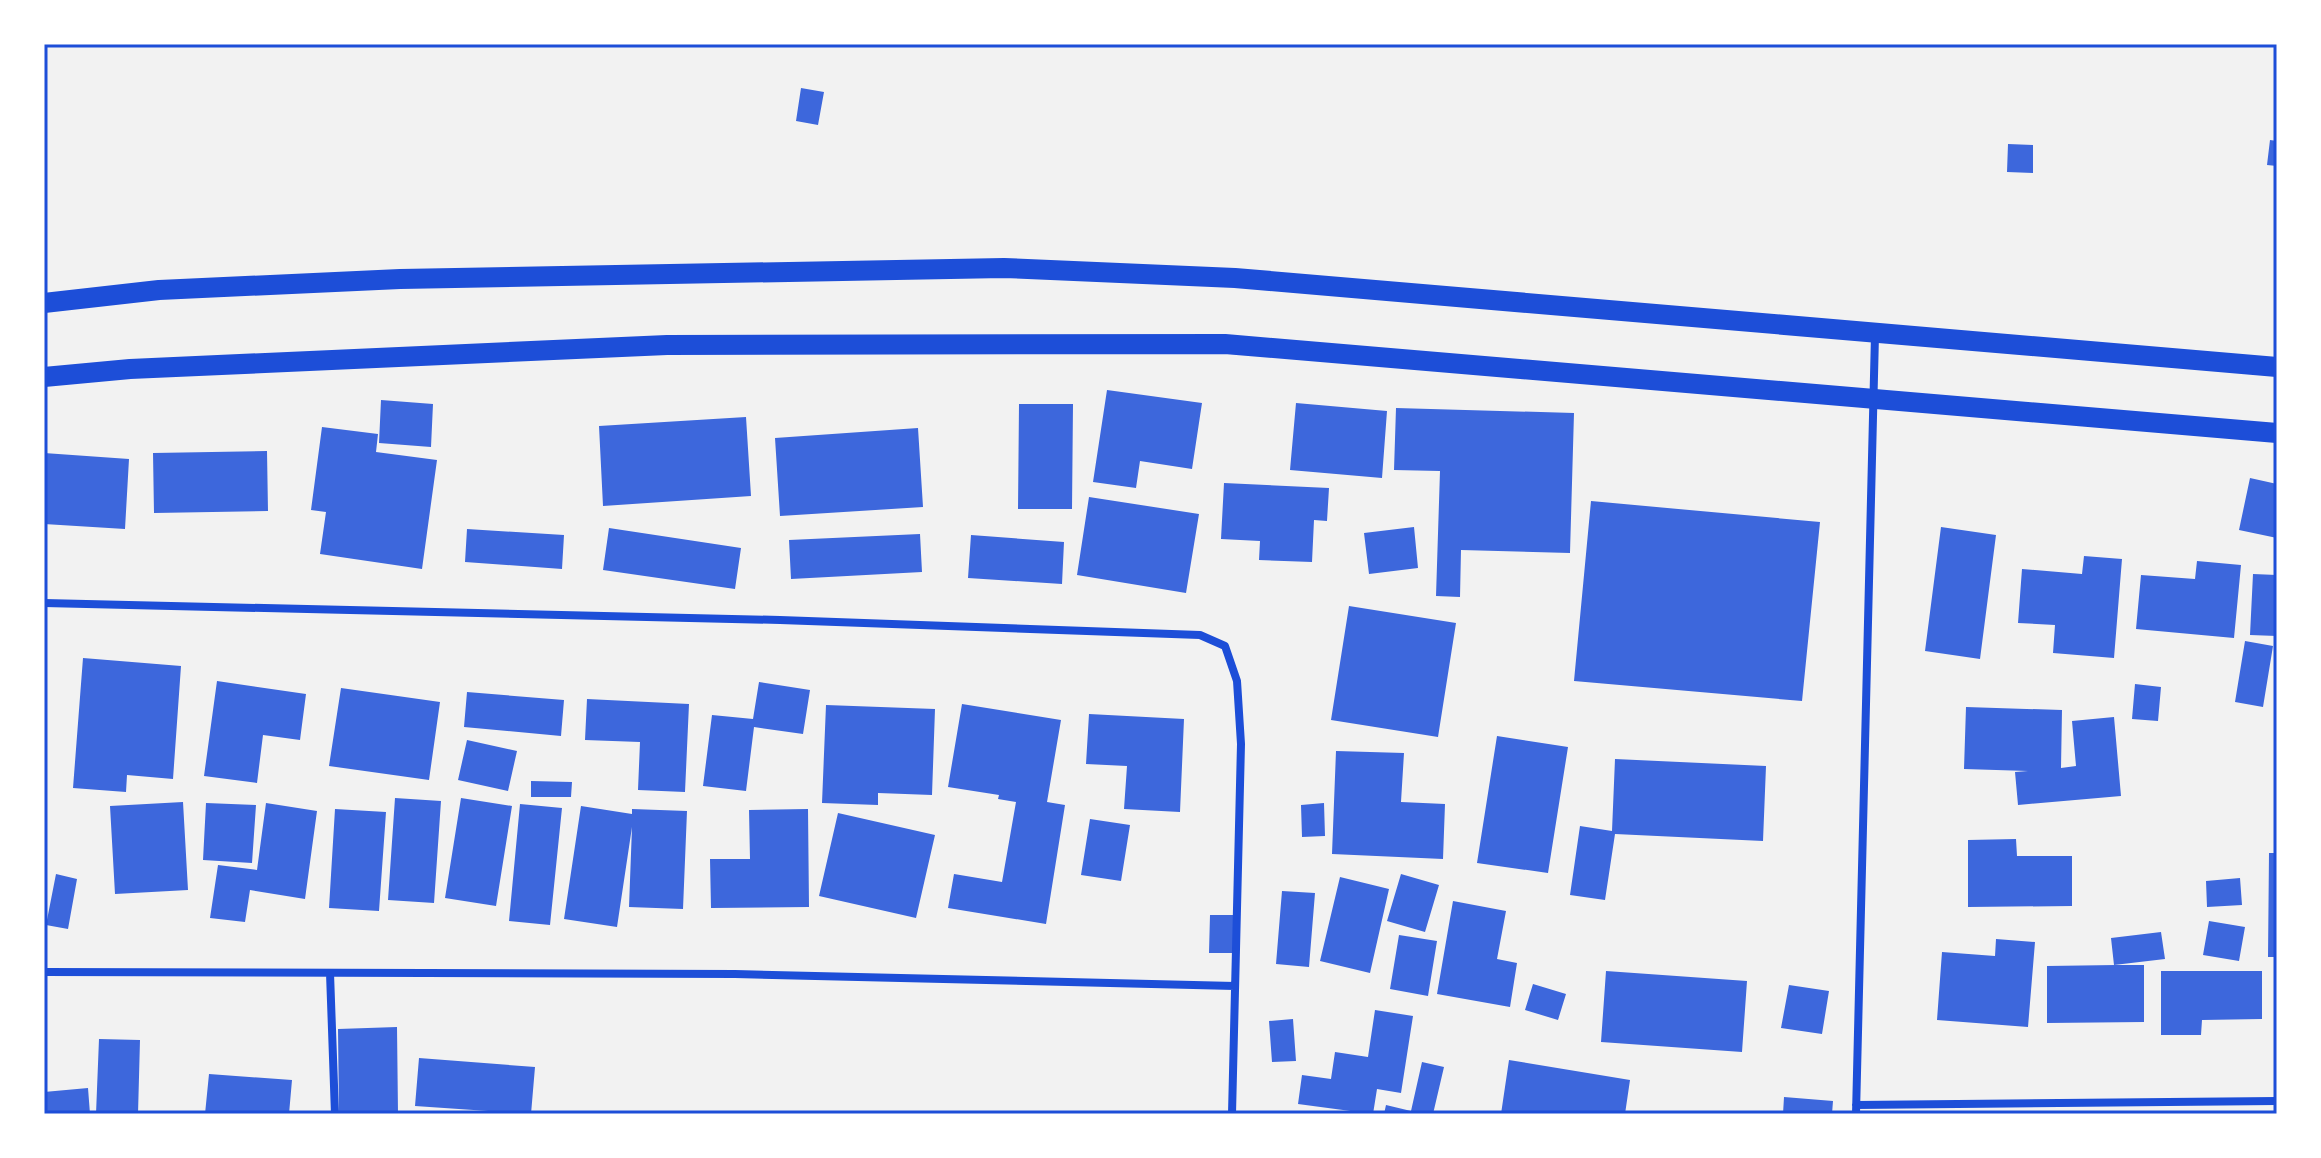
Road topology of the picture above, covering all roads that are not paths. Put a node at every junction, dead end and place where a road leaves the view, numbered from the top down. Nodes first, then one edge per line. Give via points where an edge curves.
1 (44, 303) edge
2 (1875, 331) junction
3 (2277, 367) edge
4 (44, 377) edge
5 (1871, 399) junction
6 (2277, 433) edge
7 (44, 603) edge
8 (44, 972) edge
9 (330, 973) junction
10 (1235, 986) junction
11 (2277, 1101) edge
12 (1856, 1110) edge
13 (335, 1114) edge
14 (1232, 1114) edge

1 - 2 main road via 159,290 400,279 1004,268 1235,278
2 - 3 main road
2 - 5 street
4 - 5 main road via 667,345 1209,343
5 - 6 main road
5 - 12 street
7 - 10 street via 1200,635 1225,646 1237,681 1241,744
8 - 9 street
9 - 10 street via 735,974
9 - 13 street
10 - 14 street
11 - 12 street

